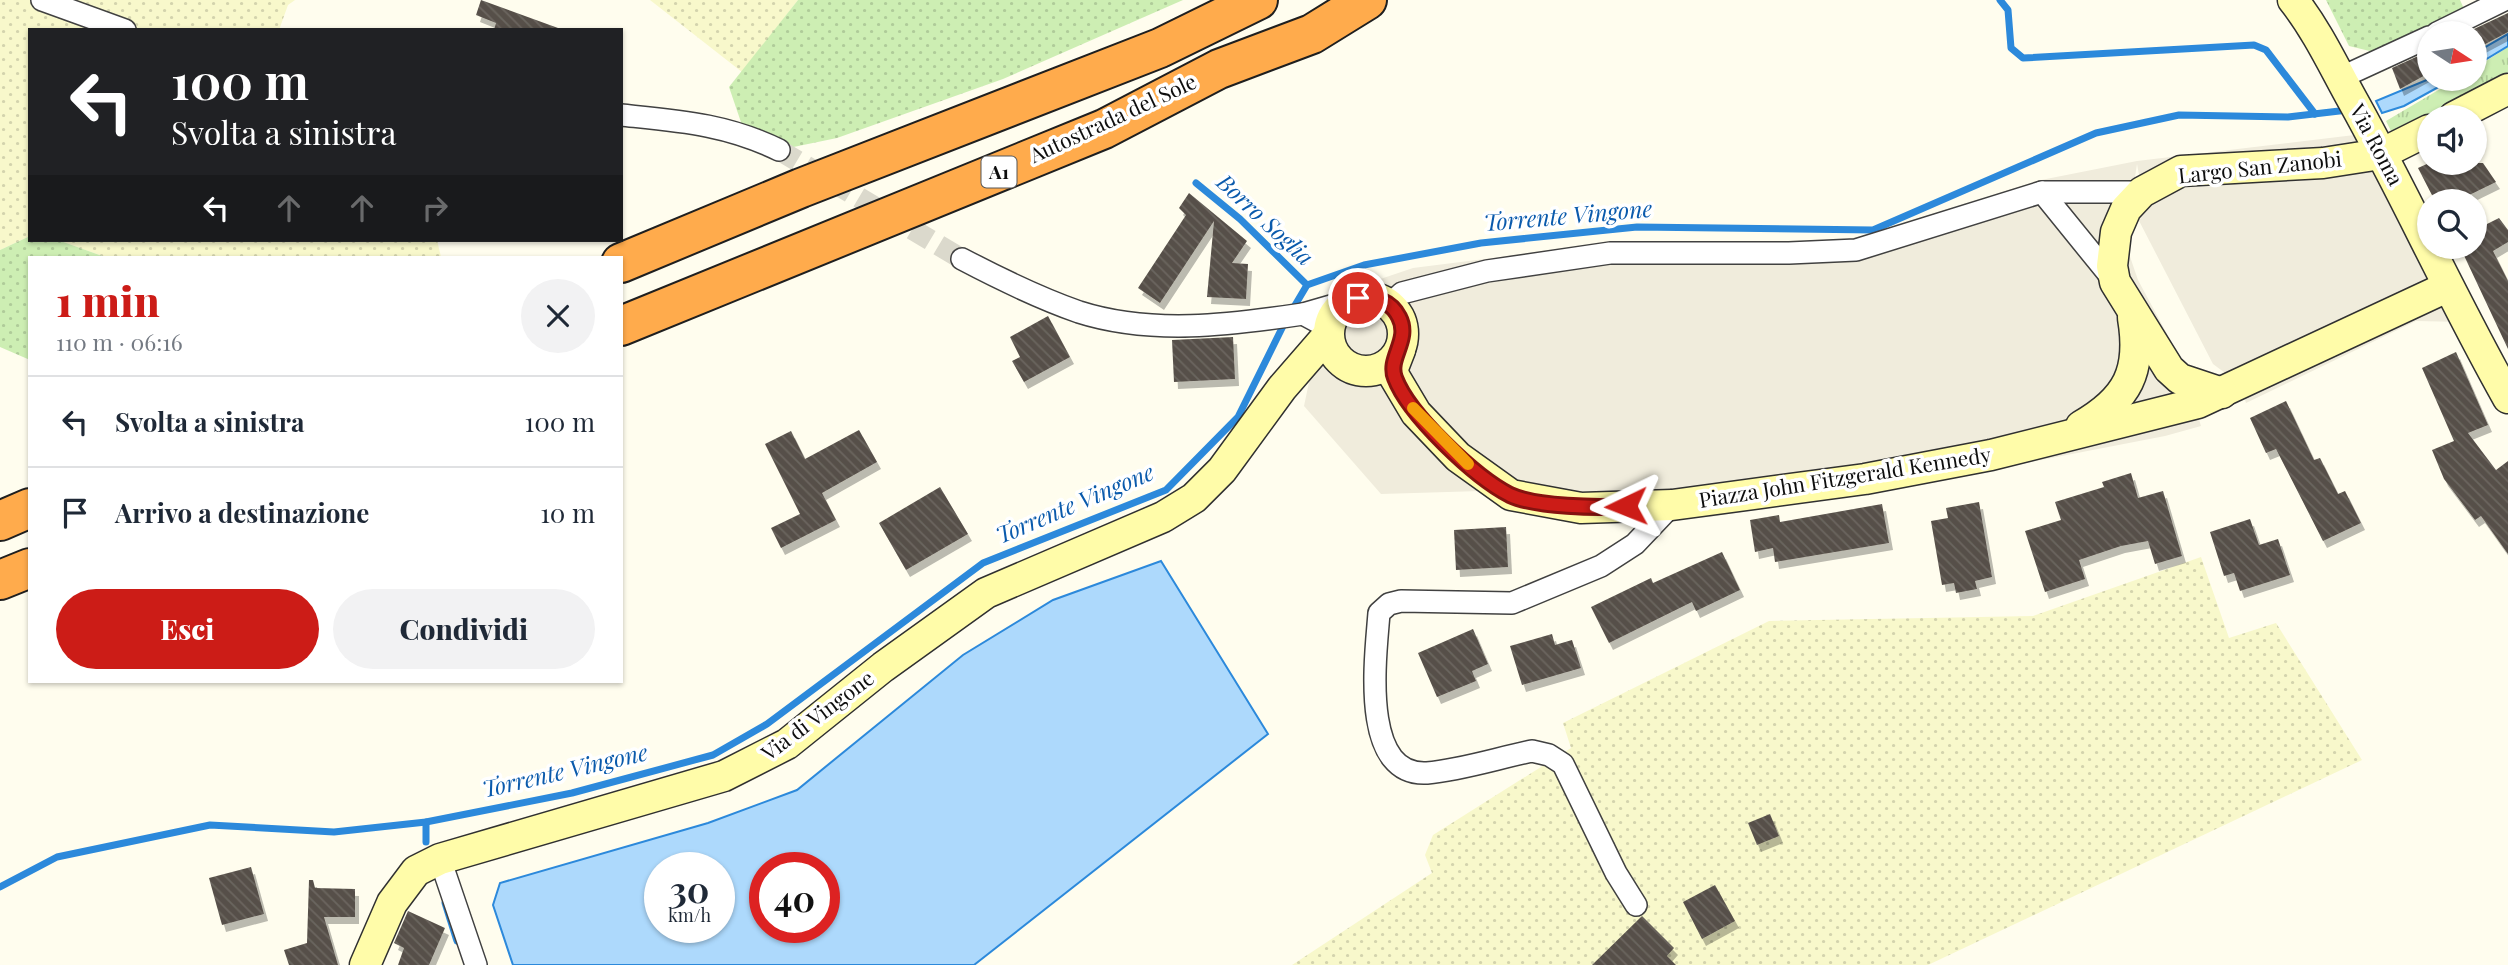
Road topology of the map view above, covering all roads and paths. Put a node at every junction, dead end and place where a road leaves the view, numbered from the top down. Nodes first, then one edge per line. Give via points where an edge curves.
1 (42, 0) edge
2 (1258, 0) edge
3 (1367, 0) edge
4 (2504, 0) edge
5 (2296, 2) edge
6 (2461, 21) edge
7 (119, 28) edge
8 (2417, 43) edge
9 (2340, 78) junction
10 (2508, 89) edge
11 (2477, 105) edge
12 (623, 115) edge
13 (2417, 133) edge
14 (2376, 144) junction
15 (779, 150) tunnel mouth
16 (2042, 192) junction
17 (2142, 192) junction
18 (962, 259) tunnel mouth
19 (623, 262) edge
20 (2115, 282) junction
21 (2447, 287) junction
22 (1349, 301) junction
23 (1389, 304) junction
24 (2132, 310) junction
25 (1303, 314) junction
26 (623, 325) edge
27 (1329, 332) junction
28 (1400, 350) junction
29 (1350, 368) junction
30 (2220, 394) junction
31 (2508, 398) edge
32 (1416, 413) junction
33 (1263, 418) junction
34 (2053, 440) junction
35 (1672, 505) junction
36 (28, 509) edge
37 (0, 521) edge
38 (28, 569) edge
39 (0, 580) edge
40 (440, 859) junction
41 (1636, 905) dead end
42 (365, 965) edge
43 (476, 965) edge

1 - 7 street
2 - 19 highway via 1160,48
3 - 26 highway, Autostrada del Sole / A1 via 1312,34 1219,69 1104,129
4 - 6 street
5 - 9 street, Via Roma
8 - 9 street
9 - 14 street, Via Roma
10 - 11 street
12 - 15 street via 745,134
13 - 14 street, Largo San Zanobi
14 - 17 street, Largo San Zanobi via 2323,163 2181,171
14 - 21 street, Via Roma
16 - 17 street
16 - 20 street, Piazza John Fitzgerald Kennedy
16 - 23 street via 1856,250 1610,253 1487,271 1402,293
17 - 20 street, Piazza John Fitzgerald Kennedy via 2126,209 2116,232
18 - 25 street via 1006,283 1081,313 1155,326 1221,325
20 - 24 street, Piazza John Fitzgerald Kennedy
21 - 30 street
21 - 31 street, Via Roma
22 - 23 street via 1369,297
22 - 25 street
22 - 27 street via 1336,312
23 - 28 street via 1402,325
24 - 30 street, Piazza John Fitzgerald Kennedy via 2169,369 2180,379
24 - 34 street, Piazza John Fitzgerald Kennedy via 2137,341 2129,382 2101,414
25 - 27 street
27 - 29 street via 1336,356
27 - 33 street, Via di Vingone
28 - 29 street via 1384,367 1365,372
28 - 32 street, Piazza John Fitzgerald Kennedy via 1394,376
29 - 32 street, Piazza John Fitzgerald Kennedy
29 - 33 street, Via di Vingone via 1318,377
30 - 34 street, Piazza John Fitzgerald Kennedy
32 - 35 street, Piazza John Fitzgerald Kennedy via 1458,457 1511,495 1581,508
33 - 40 street, Via di Vingone via 1194,498 1163,517 986,593 762,759 724,776
34 - 35 street, Piazza John Fitzgerald Kennedy via 1865,479
35 - 41 street via 1635,544 1601,566 1512,603 1401,601 1378,613 1376,714 1378,732 1390,755 1405,768 1425,773 1532,751 1549,755 1563,764
36 - 37 highway
38 - 39 highway
40 - 42 street, Via di Vingone via 416,871 392,903
40 - 43 street

